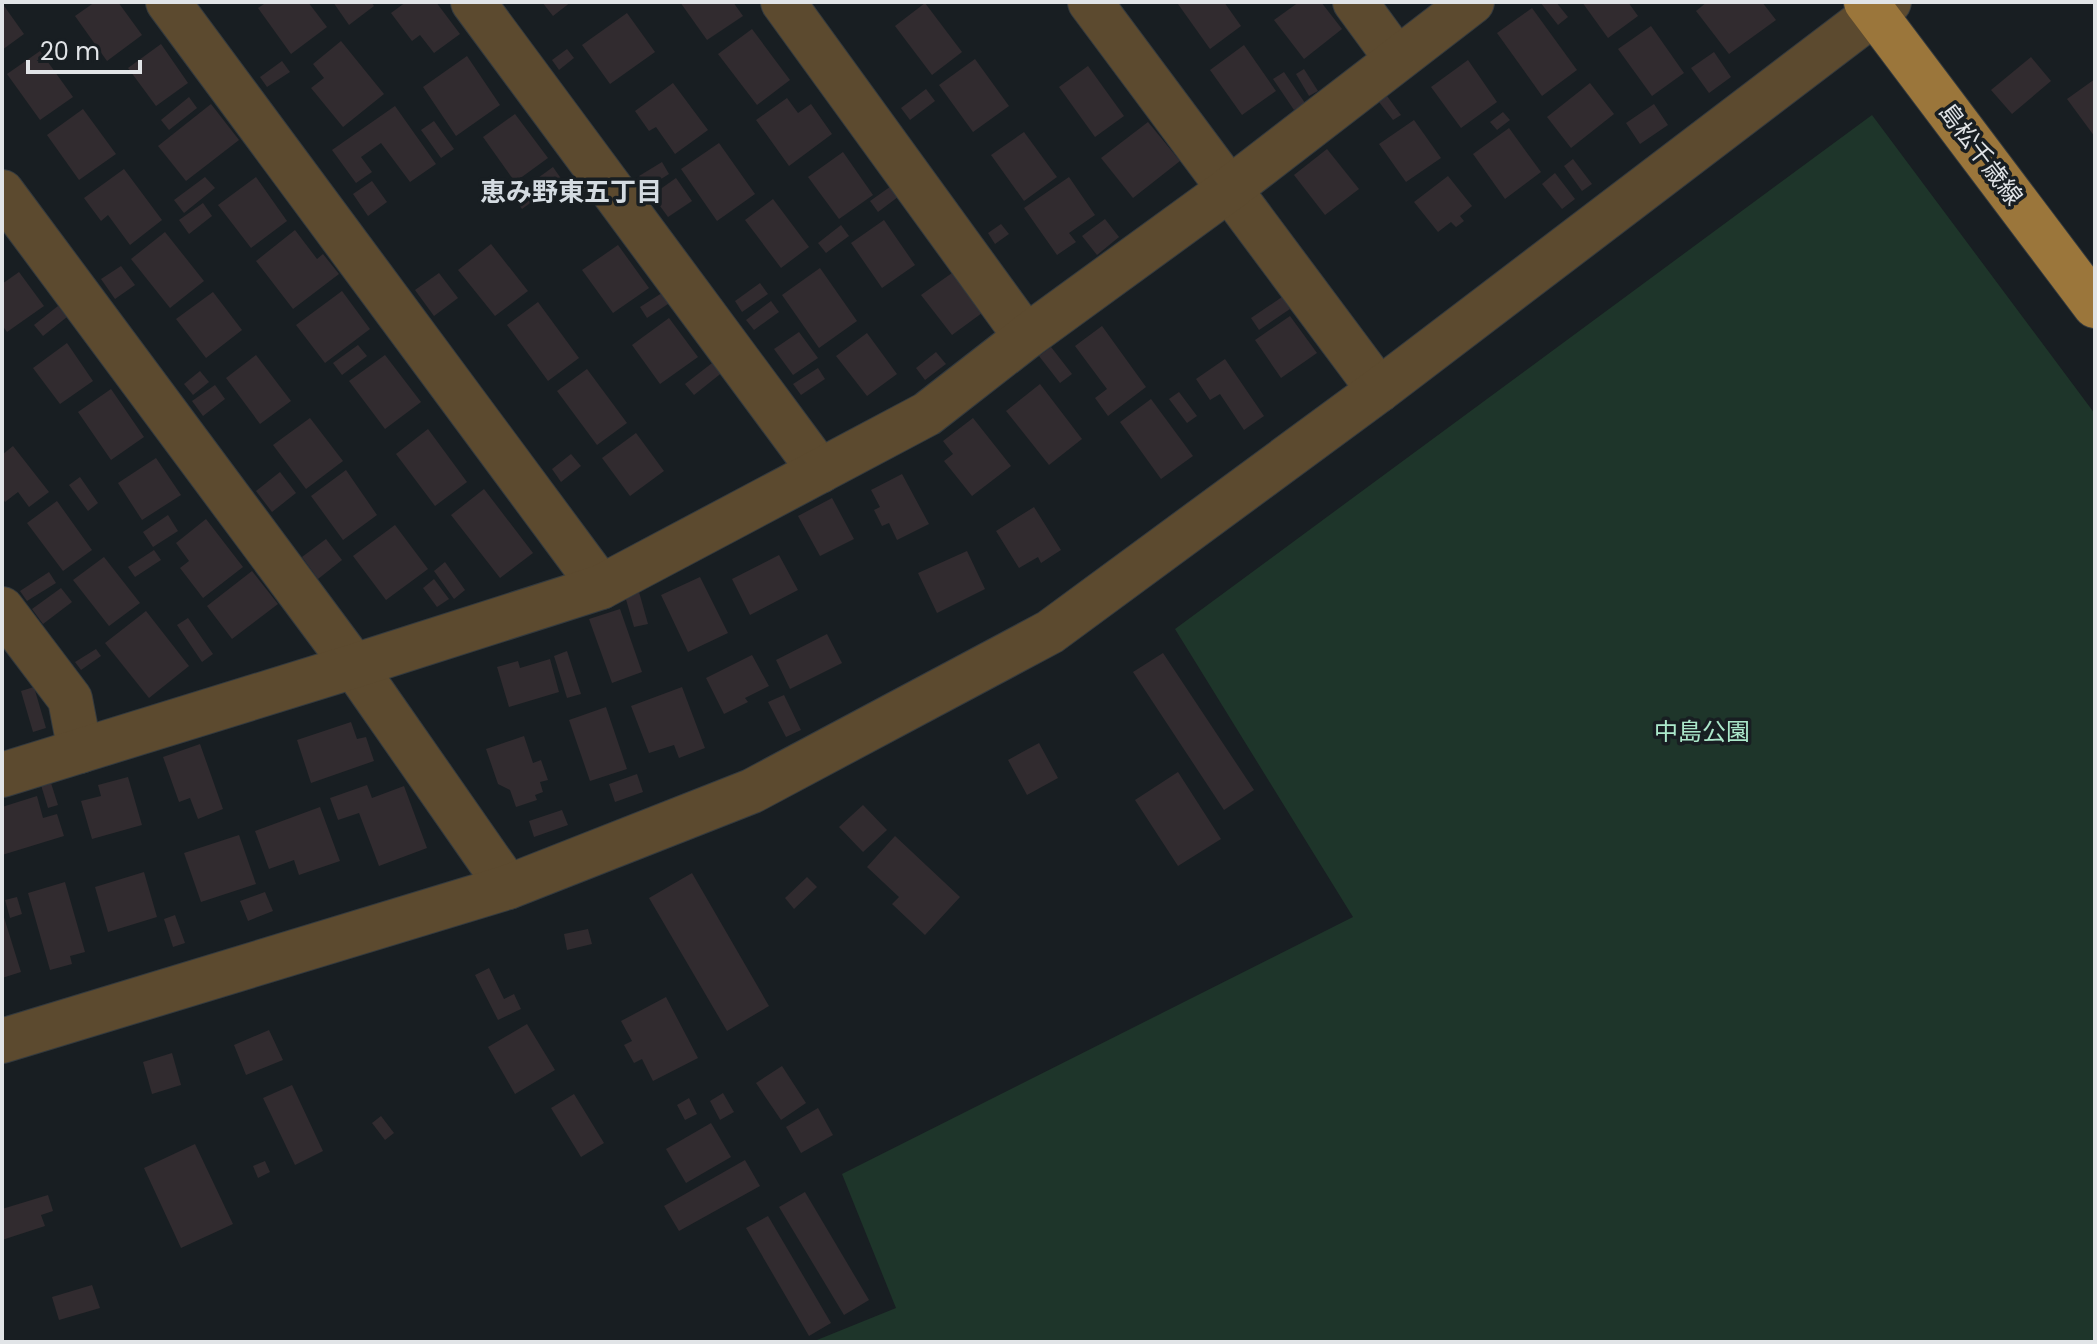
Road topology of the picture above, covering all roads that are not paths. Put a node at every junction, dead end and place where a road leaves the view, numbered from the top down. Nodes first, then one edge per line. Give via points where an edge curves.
1 (168, 2) edge
2 (473, 2) edge
3 (783, 2) edge
4 (1090, 2) edge
5 (1355, 2) edge
6 (1472, 2) edge
7 (1877, 6) edge
8 (1396, 58) junction
9 (1228, 190) junction
10 (2, 192) edge
11 (2095, 306) edge
12 (1026, 337) junction
13 (1379, 390) junction
14 (820, 471) junction
15 (601, 587) junction
16 (2, 609) edge
17 (354, 666) junction
18 (80, 751) junction
19 (2, 775) edge
20 (508, 887) junction
21 (2, 1041) edge

1 - 15 street
2 - 14 street
3 - 12 street
4 - 9 street
5 - 8 street
6 - 8 street
7 - 11 main road, 島松千歳線
7 - 13 street
8 - 9 street
9 - 12 street
9 - 13 street
10 - 17 street
12 - 14 street via 927,414
13 - 20 street via 1050,632 752,791
14 - 15 street
15 - 17 street
16 - 18 street via 70,699
17 - 18 street
17 - 20 street
18 - 19 street
20 - 21 street

